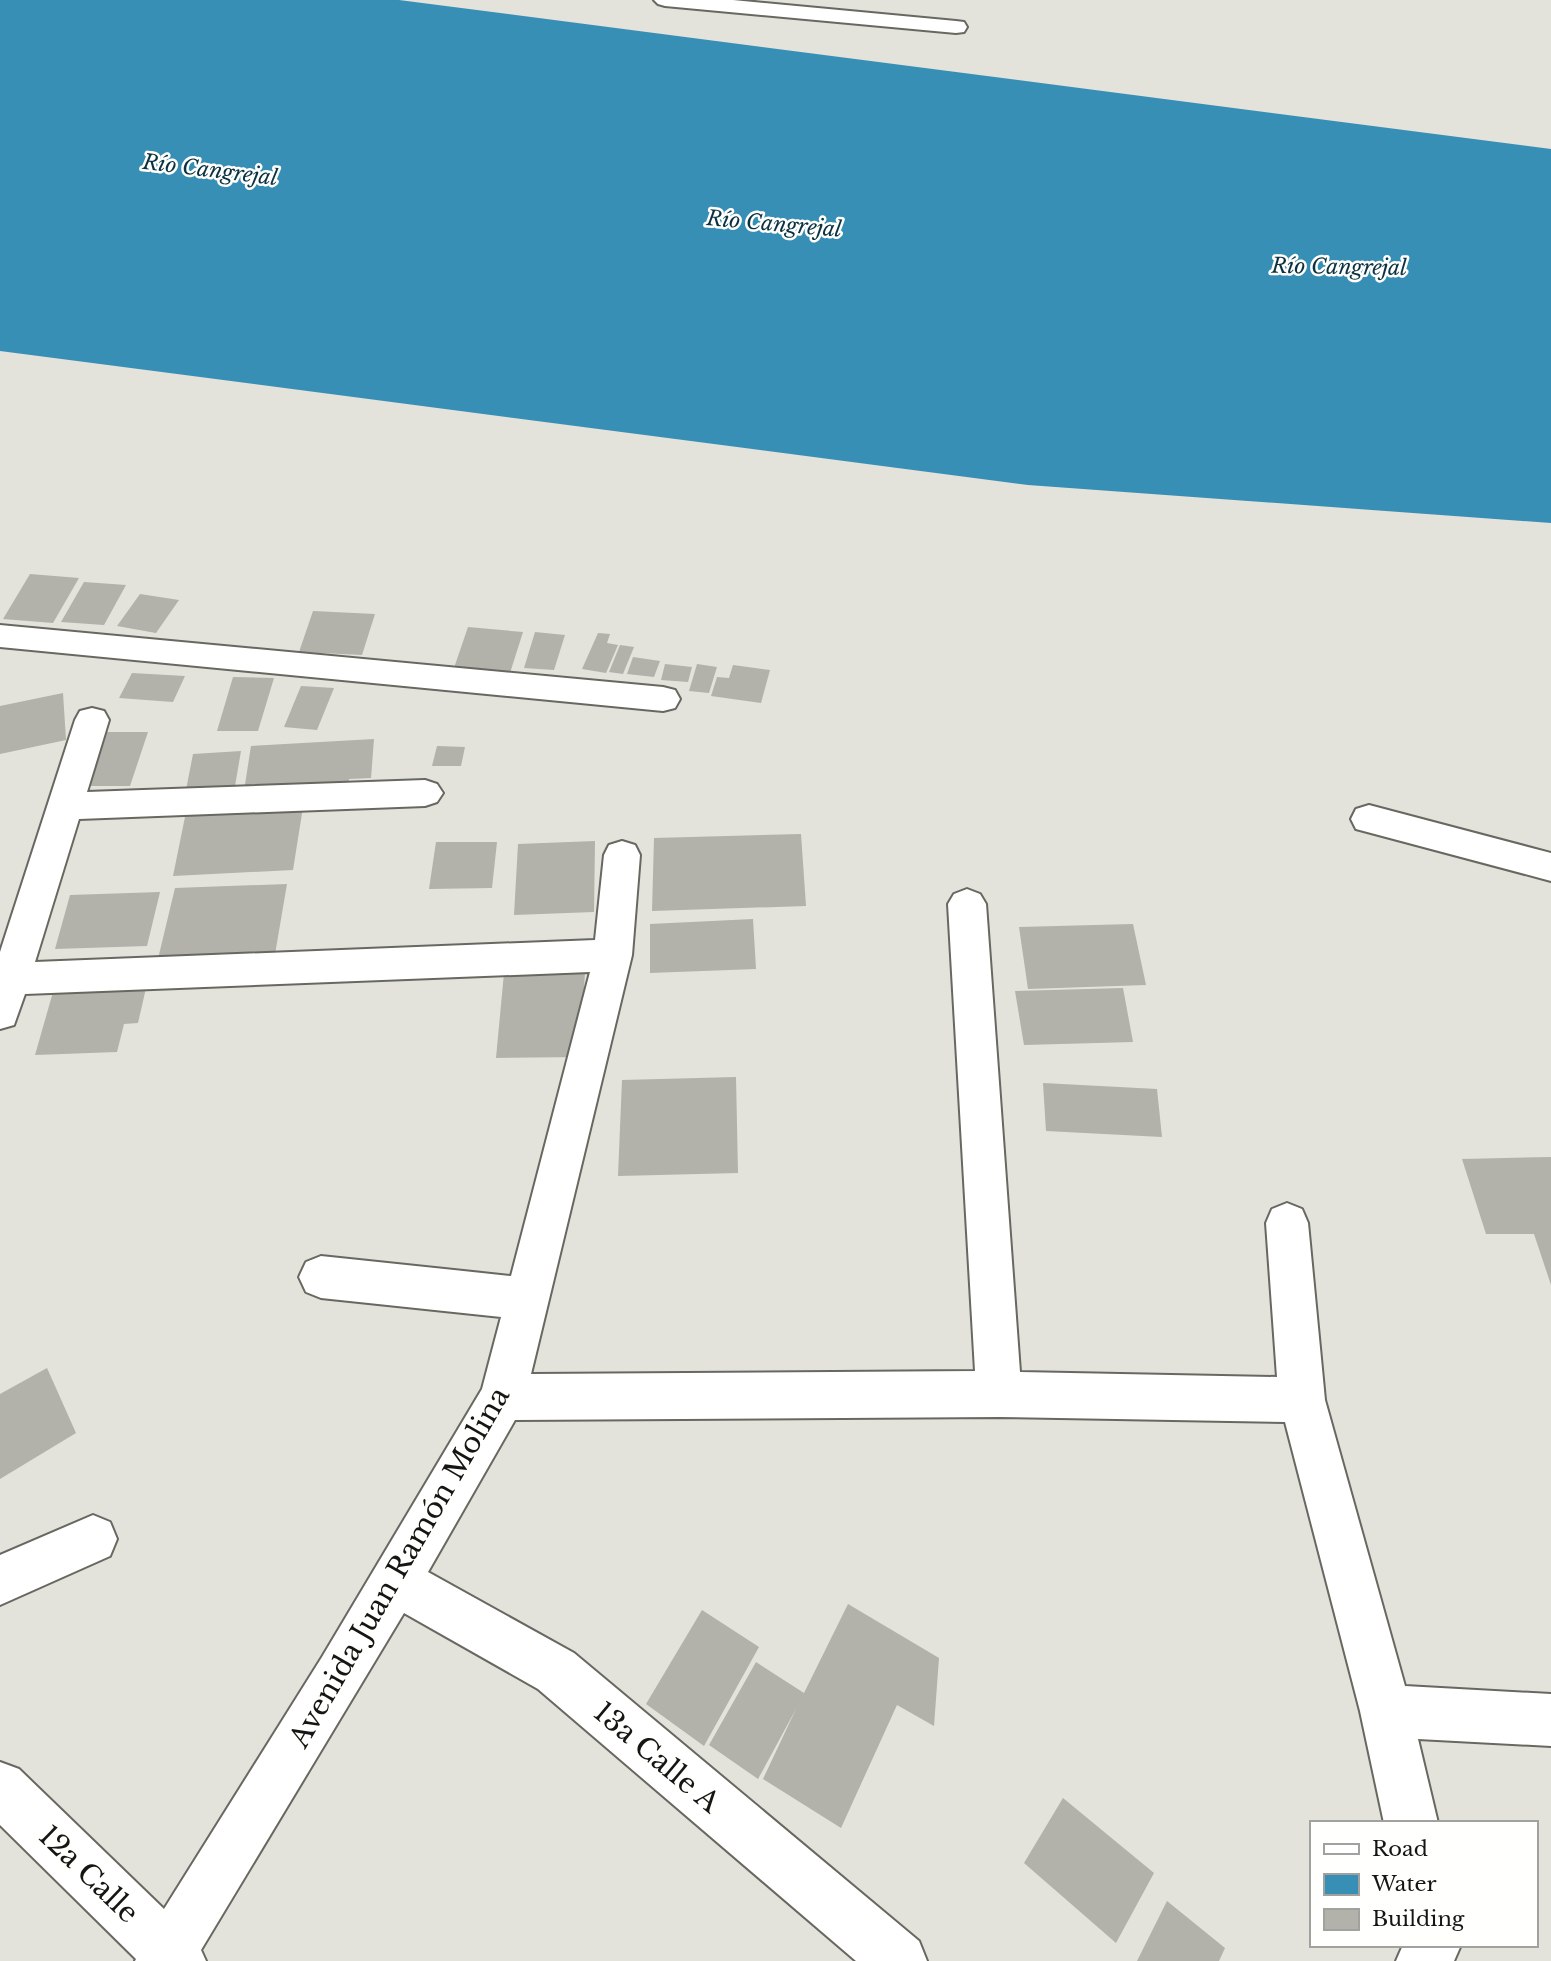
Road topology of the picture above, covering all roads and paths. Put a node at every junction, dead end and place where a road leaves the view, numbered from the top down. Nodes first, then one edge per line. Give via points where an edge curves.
1 (665, 0) edge
2 (956, 27) dead end
3 (0, 636) edge
4 (663, 699) dead end
5 (92, 720) dead end
6 (425, 793) dead end
7 (66, 806) junction
8 (1369, 819) dead end
9 (622, 855) dead end
10 (1551, 867) edge
11 (967, 904) dead end
12 (613, 955) junction
13 (6, 978) edge
14 (0, 1013) edge
15 (1287, 1223) dead end
16 (321, 1277) dead end
17 (528, 1299) junction
18 (999, 1394) junction
19 (503, 1397) junction
20 (1302, 1400) junction
21 (93, 1539) dead end
22 (0, 1580) edge
23 (395, 1581) junction
24 (1387, 1711) junction
25 (1551, 1720) edge
26 (0, 1788) edge
27 (1412, 1821) edge
28 (170, 1958) edge
29 (899, 1961) edge

1 - 2 street
3 - 4 street
5 - 7 street
6 - 7 street
7 - 13 street
8 - 10 street
9 - 12 street, Avenida Juan Ramón Molina
11 - 18 street
12 - 13 street
12 - 17 street, Avenida Juan Ramón Molina
13 - 14 street
15 - 20 street
16 - 17 street
17 - 19 street, Avenida Juan Ramón Molina
18 - 19 street
18 - 20 street
19 - 23 street, Avenida Juan Ramón Molina
20 - 24 street
21 - 22 street
23 - 28 street, Avenida Juan Ramón Molina
23 - 29 street, 13a Calle A via 556,1671
24 - 25 street
24 - 27 street
26 - 28 street, 12a Calle

